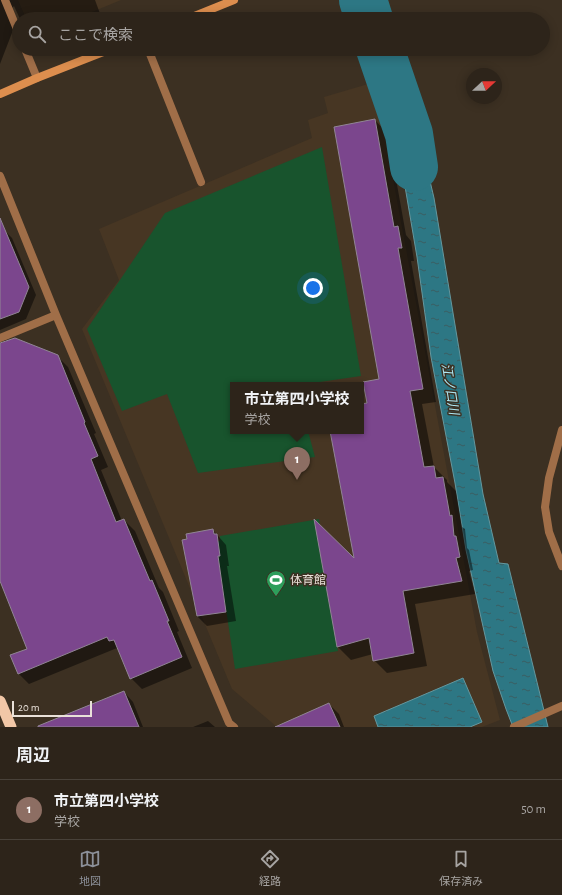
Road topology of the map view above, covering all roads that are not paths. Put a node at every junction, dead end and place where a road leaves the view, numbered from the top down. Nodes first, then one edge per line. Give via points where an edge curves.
1 (5, 0) edge
2 (234, 0) edge
3 (204, 12) edge
4 (12, 17) edge
5 (28, 56) edge
6 (93, 56) edge
7 (151, 56) edge
8 (37, 78) junction
9 (0, 94) edge
10 (0, 176) edge
11 (202, 182) dead end
12 (56, 315) junction
13 (0, 338) edge
14 (562, 430) edge
15 (562, 566) edge
16 (0, 701) edge
17 (561, 706) edge
18 (11, 727) edge
19 (234, 727) edge
20 (514, 727) edge

1 - 4 street
2 - 3 main road
5 - 8 street
6 - 8 main road
7 - 11 street
8 - 9 main road
10 - 12 street
12 - 13 street
12 - 19 street via 229,723
14 - 15 street via 549,478 545,507 549,532
16 - 18 highway
17 - 20 street

